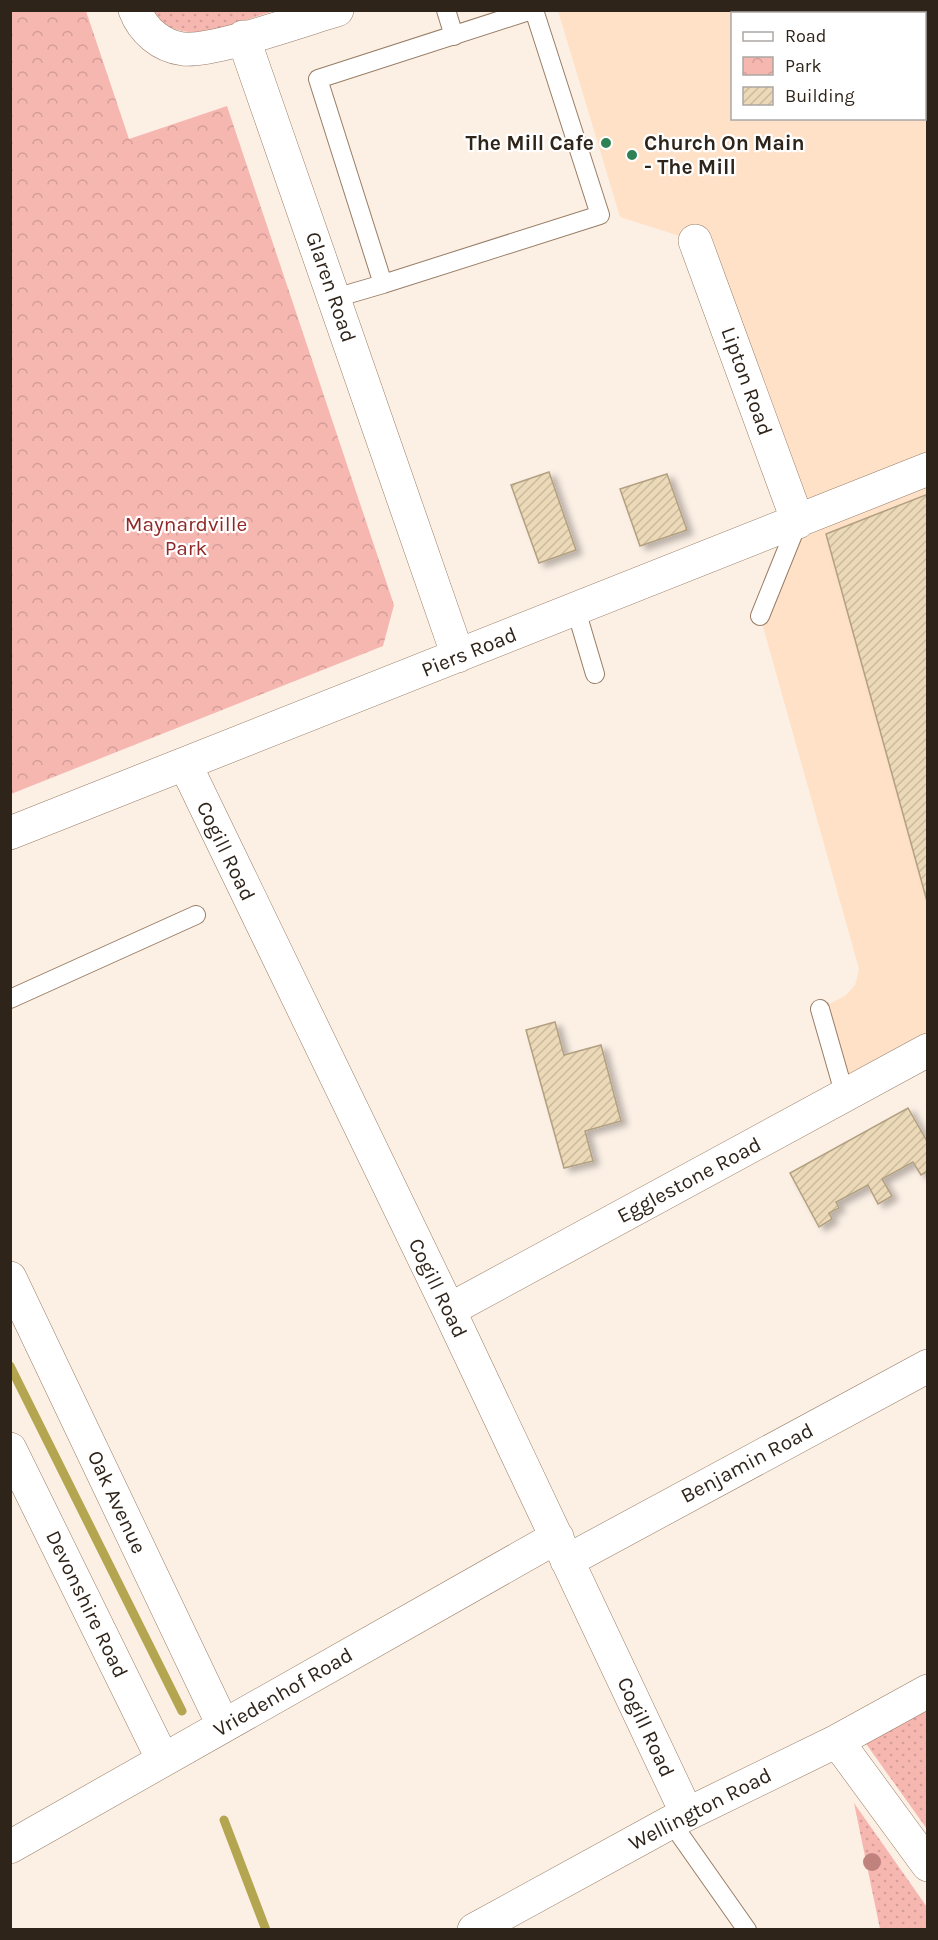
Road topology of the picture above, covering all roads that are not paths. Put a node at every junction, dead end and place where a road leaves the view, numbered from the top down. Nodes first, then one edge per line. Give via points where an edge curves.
1 (135, 10) edge
2 (337, 10) edge
3 (446, 10) edge
4 (533, 10) edge
5 (454, 36) junction
6 (243, 37) junction
7 (695, 241) dead end
8 (383, 285) junction
9 (335, 298) junction
10 (927, 469) edge
11 (798, 522) junction
12 (576, 610) junction
13 (760, 616) dead end
14 (458, 656) junction
15 (595, 674) dead end
16 (185, 764) junction
17 (10, 833) edge
18 (196, 915) dead end
19 (10, 999) edge
20 (820, 1009) dead end
21 (927, 1050) edge
22 (845, 1096) junction
23 (10, 1278) edge
24 (449, 1310) junction
25 (927, 1366) edge
26 (10, 1449) edge
27 (562, 1549) junction
28 (927, 1691) edge
29 (223, 1725) junction
30 (837, 1740) junction
31 (163, 1760) junction
32 (679, 1818) junction
33 (10, 1847) edge
34 (927, 1865) edge
35 (474, 1929) edge
36 (747, 1929) edge

1 - 6 street via 147,31 170,46 196,49
2 - 6 street
3 - 5 lane
4 - 5 lane
4 - 8 lane via 600,215
5 - 8 lane via 318,79
6 - 9 street, Glaren Road
7 - 11 street, Lipton Road
8 - 9 lane
9 - 14 street, Glaren Road
10 - 11 street, Piers Road
11 - 12 street, Piers Road
11 - 13 lane
12 - 14 street, Piers Road
12 - 15 lane
14 - 16 street, Piers Road
16 - 17 street, Piers Road
16 - 24 street, Cogill Road
18 - 19 lane
20 - 22 lane
21 - 22 street, Egglestone Road
22 - 24 street, Egglestone Road
23 - 29 street, Oak Avenue
24 - 27 street, Cogill Road
25 - 27 street, Benjamin Road
26 - 31 street, Devonshire Road
27 - 29 street, Vriedenhof Road
27 - 32 street, Cogill Road
28 - 30 street, Wellington Road
29 - 31 street, Vriedenhof Road
30 - 32 street, Wellington Road
30 - 34 street
31 - 33 street, Vriedenhof Road
32 - 35 street, Wellington Road
32 - 36 lane

